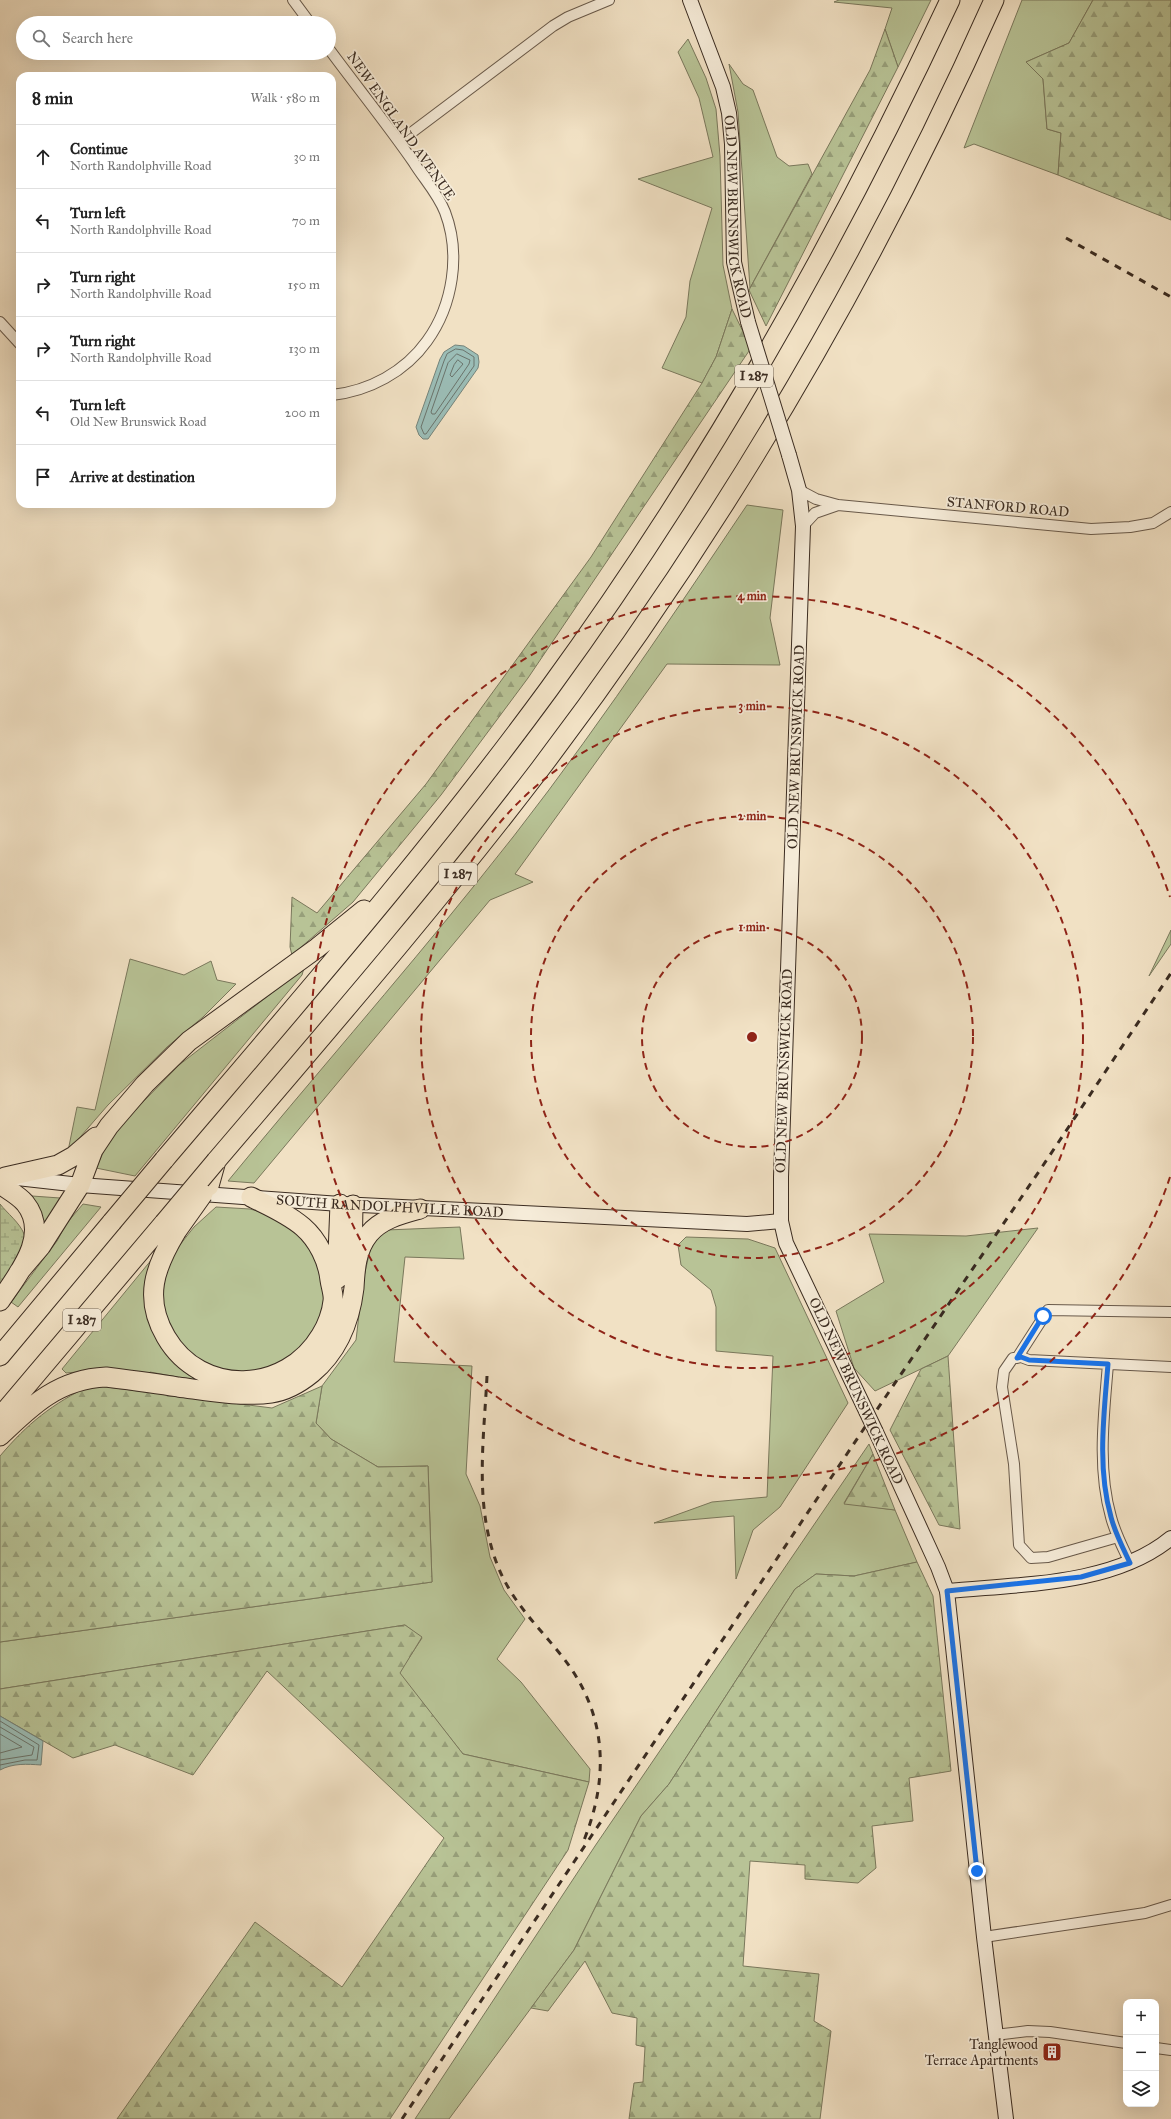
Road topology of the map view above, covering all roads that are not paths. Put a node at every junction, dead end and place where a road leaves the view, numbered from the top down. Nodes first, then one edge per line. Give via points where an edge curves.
1 (292, 0) edge
2 (609, 0) edge
3 (690, 0) edge
4 (950, 0) edge
5 (994, 0) edge
6 (305, 16) edge
7 (336, 58) edge
8 (398, 142) junction
9 (0, 322) edge
10 (16, 340) edge
11 (336, 394) edge
12 (799, 490) junction
13 (838, 506) junction
14 (1171, 512) edge
15 (803, 526) junction
16 (396, 884) junction
17 (109, 1126) junction
18 (2, 1179) edge
19 (80, 1185) junction
20 (251, 1197) junction
21 (346, 1204) junction
22 (420, 1208) junction
23 (781, 1221) junction
24 (170, 1227) junction
25 (354, 1268) junction
26 (19, 1272) junction
27 (334, 1300) junction
28 (0, 1301) edge
29 (1171, 1312) edge
30 (0, 1356) edge
31 (1017, 1358) junction
32 (1108, 1364) junction
33 (1171, 1367) edge
34 (0, 1417) edge
35 (0, 1436) edge
36 (1118, 1537) junction
37 (1171, 1538) edge
38 (1130, 1563) junction
39 (947, 1591) junction
40 (1171, 1905) edge
41 (984, 1937) junction
42 (995, 2035) junction
43 (1123, 2044) edge
44 (1159, 2048) edge
45 (1171, 2050) edge
46 (1006, 2119) edge

1 - 6 street
2 - 8 street via 553,26
3 - 12 main road, OLD NEW BRUNSWICK ROAD, bridge via 723,87 729,113 734,262 748,322
4 - 16 highway, I 287 via 886,135 751,383 623,582 550,687 458,808
5 - 24 highway, I 287, bridge via 939,119 850,289 749,462 679,572 580,715 483,842 216,1161
7 - 8 street, NEW ENGLAND AVENUE
8 - 11 street, NEW ENGLAND AVENUE via 445,212 453,250 449,296 431,336 402,368 365,388
9 - 10 street
12 - 13 street, STANFORD ROAD via 816,500
12 - 15 main road, OLD NEW BRUNSWICK ROAD
13 - 14 street, STANFORD ROAD via 1092,529 1153,523
13 - 15 street, STANFORD ROAD via 815,513
15 - 23 main road, OLD NEW BRUNSWICK ROAD
16 - 17 highway via 317,948 189,1041 145,1084
16 - 30 highway, I 287, bridge
17 - 18 highway via 74,1156 58,1165
17 - 19 highway via 93,1150
18 - 19 main road, SOUTH RANDOLPHVILLE ROAD
18 - 26 highway via 25,1203 34,1222 33,1242
19 - 20 main road, SOUTH RANDOLPHVILLE ROAD
19 - 26 highway via 41,1246
20 - 21 main road, SOUTH RANDOLPHVILLE ROAD
20 - 27 highway via 293,1219 314,1239 325,1258
21 - 22 main road, SOUTH RANDOLPHVILLE ROAD
21 - 25 highway
21 - 27 highway
22 - 23 main road, SOUTH RANDOLPHVILLE ROAD via 747,1224
22 - 25 highway via 391,1218 376,1227 362,1245
23 - 39 main road, OLD NEW BRUNSWICK ROAD, bridge via 790,1253 876,1432
24 - 27 highway via 158,1267 153,1298 160,1327 184,1359 201,1371 219,1378 246,1381 269,1377 292,1367 316,1344 325,1329
24 - 34 highway, I 287
25 - 35 highway via 351,1306 340,1338 320,1366 302,1381 273,1393 232,1395 106,1377 86,1378 55,1390
26 - 28 highway
29 - 31 street via 1048,1310
31 - 32 street
31 - 36 street via 1013,1358 1004,1371 1002,1387 1014,1464 1018,1545 1031,1558 1048,1557
32 - 33 street
32 - 36 street via 1103,1466 1106,1499
36 - 38 street
37 - 38 main road
38 - 39 main road via 1081,1577
39 - 41 main road, OLD NEW BRUNSWICK ROAD
40 - 41 street via 1145,1913
41 - 42 main road, OLD NEW BRUNSWICK ROAD
42 - 43 street via 1028,2031 1050,2032
42 - 46 main road, OLD NEW BRUNSWICK ROAD via 1006,2102
44 - 45 street

